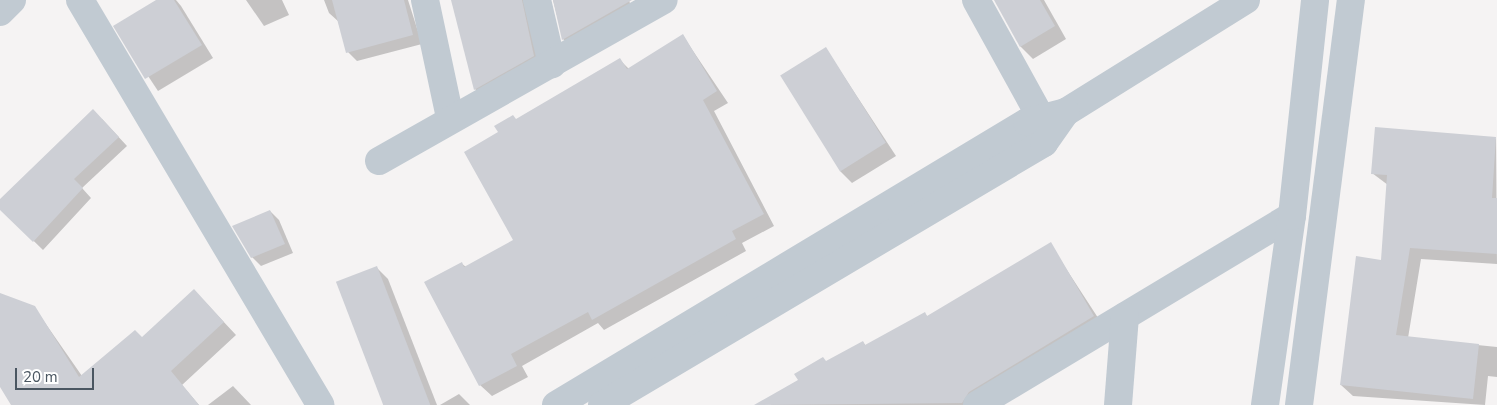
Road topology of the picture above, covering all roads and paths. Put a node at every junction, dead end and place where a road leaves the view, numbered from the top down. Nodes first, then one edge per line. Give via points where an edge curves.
1 (12, 0) edge
2 (80, 0) edge
3 (425, 0) edge
4 (537, 0) edge
5 (664, 0) edge
6 (976, 0) edge
7 (1246, 0) edge
8 (1315, 0) edge
9 (1351, 0) edge
10 (635, 10) edge
11 (0, 12) edge
12 (552, 64) junction
13 (450, 118) junction
14 (1053, 122) junction
15 (379, 161) dead end
16 (1292, 216) junction
17 (1125, 316) junction
18 (605, 398) edge
19 (320, 405) edge
20 (556, 405) edge
21 (977, 405) edge
22 (1118, 405) edge
23 (1265, 405) edge
24 (1299, 405) edge

1 - 11 street
2 - 19 street
3 - 13 street
4 - 12 street
5 - 10 street
6 - 14 street
7 - 14 street
8 - 16 street
9 - 24 street
10 - 12 street
12 - 13 street
13 - 15 street
14 - 18 street
16 - 17 street
16 - 23 street
17 - 21 street
17 - 22 street
18 - 20 street

